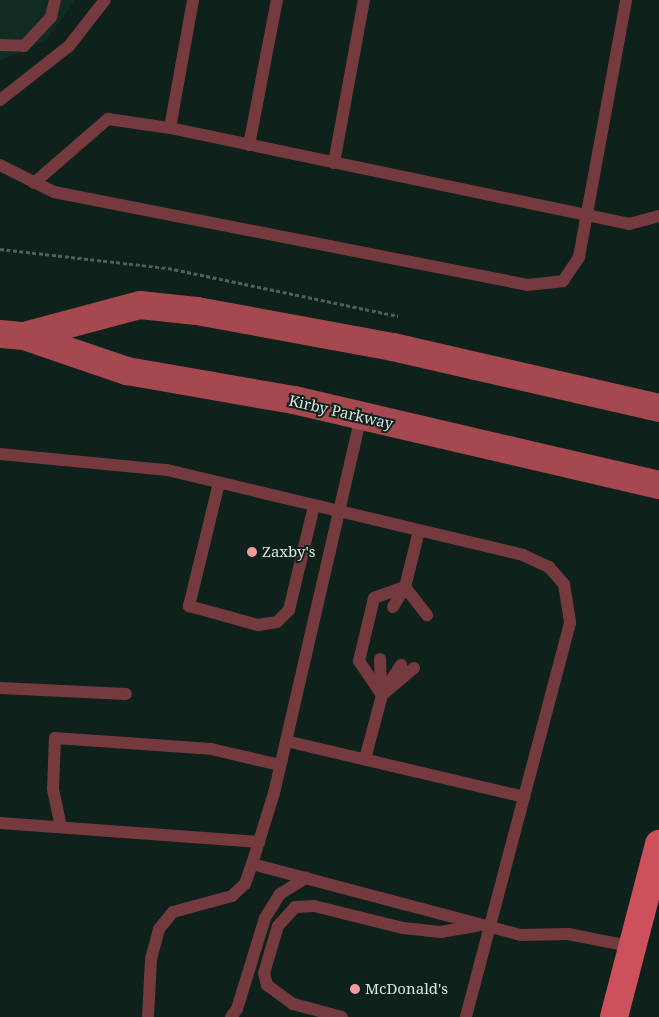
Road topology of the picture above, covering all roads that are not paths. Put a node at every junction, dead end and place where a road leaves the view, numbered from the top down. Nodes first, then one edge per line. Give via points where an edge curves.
1 (55, 0) edge
2 (105, 0) edge
3 (194, 0) edge
4 (277, 0) edge
5 (364, 0) edge
6 (626, 0) edge
7 (0, 45) edge
8 (0, 100) edge
9 (170, 128) junction
10 (249, 145) junction
11 (334, 163) junction
12 (0, 165) edge
13 (34, 183) junction
14 (587, 214) junction
15 (659, 216) edge
16 (12, 335) edge
17 (659, 408) edge
18 (361, 416) junction
19 (0, 454) edge
20 (219, 483) junction
21 (659, 485) edge
22 (314, 506) junction
23 (339, 513) junction
24 (419, 531) junction
25 (405, 587) junction
26 (393, 607) dead end
27 (414, 612) dead end
28 (427, 615) dead end
29 (380, 659) dead end
30 (401, 664) dead end
31 (414, 668) dead end
32 (0, 688) edge
33 (126, 694) dead end
34 (382, 695) junction
35 (286, 741) junction
36 (365, 759) junction
37 (280, 765) junction
38 (525, 797) junction
39 (0, 823) edge
40 (61, 828) junction
41 (259, 842) junction
42 (659, 844) edge
43 (252, 864) junction
44 (306, 878) junction
45 (486, 926) junction
46 (634, 947) junction
47 (148, 1017) edge
48 (231, 1017) edge
49 (342, 1017) edge
50 (466, 1017) edge
51 (614, 1017) edge

1 - 7 lane via 51,17 24,46
2 - 8 lane via 69,46
3 - 9 lane
4 - 10 lane
5 - 11 lane
6 - 14 lane
9 - 10 lane
9 - 13 lane via 108,119
10 - 11 lane
11 - 14 lane
12 - 13 lane
13 - 14 lane via 54,192 527,285 563,281 579,256
14 - 15 lane via 629,224
16 - 17 main road, Kirby Parkway via 140,305 197,311 393,347
16 - 18 main road, Kirby Parkway via 127,371 294,400
18 - 21 main road, Kirby Parkway
18 - 23 lane
19 - 20 lane via 167,470
20 - 22 lane
20 - 22 lane via 189,606 258,625 277,622 289,610
22 - 23 lane
23 - 24 lane
23 - 35 lane
24 - 25 lane
24 - 38 lane via 523,556 549,566 564,584 570,623
25 - 26 lane
25 - 27 lane
25 - 28 lane
25 - 34 lane via 374,598 359,661
29 - 34 lane
30 - 34 lane
31 - 34 lane
32 - 33 lane
34 - 36 lane
35 - 36 lane
35 - 37 lane
36 - 38 lane
37 - 40 lane via 211,749 55,738 53,789
37 - 41 lane
38 - 45 lane
39 - 40 lane
40 - 41 lane
41 - 43 lane
42 - 46 main road
43 - 44 lane
43 - 47 lane via 245,884 232,896 173,912 159,929 151,959
44 - 45 lane
44 - 48 lane via 280,894 265,918 237,1009
45 - 46 lane via 521,935 568,934
45 - 49 lane via 441,932 412,929 314,906 296,907 278,926 264,974 267,985 293,1004
45 - 50 lane
46 - 51 main road

